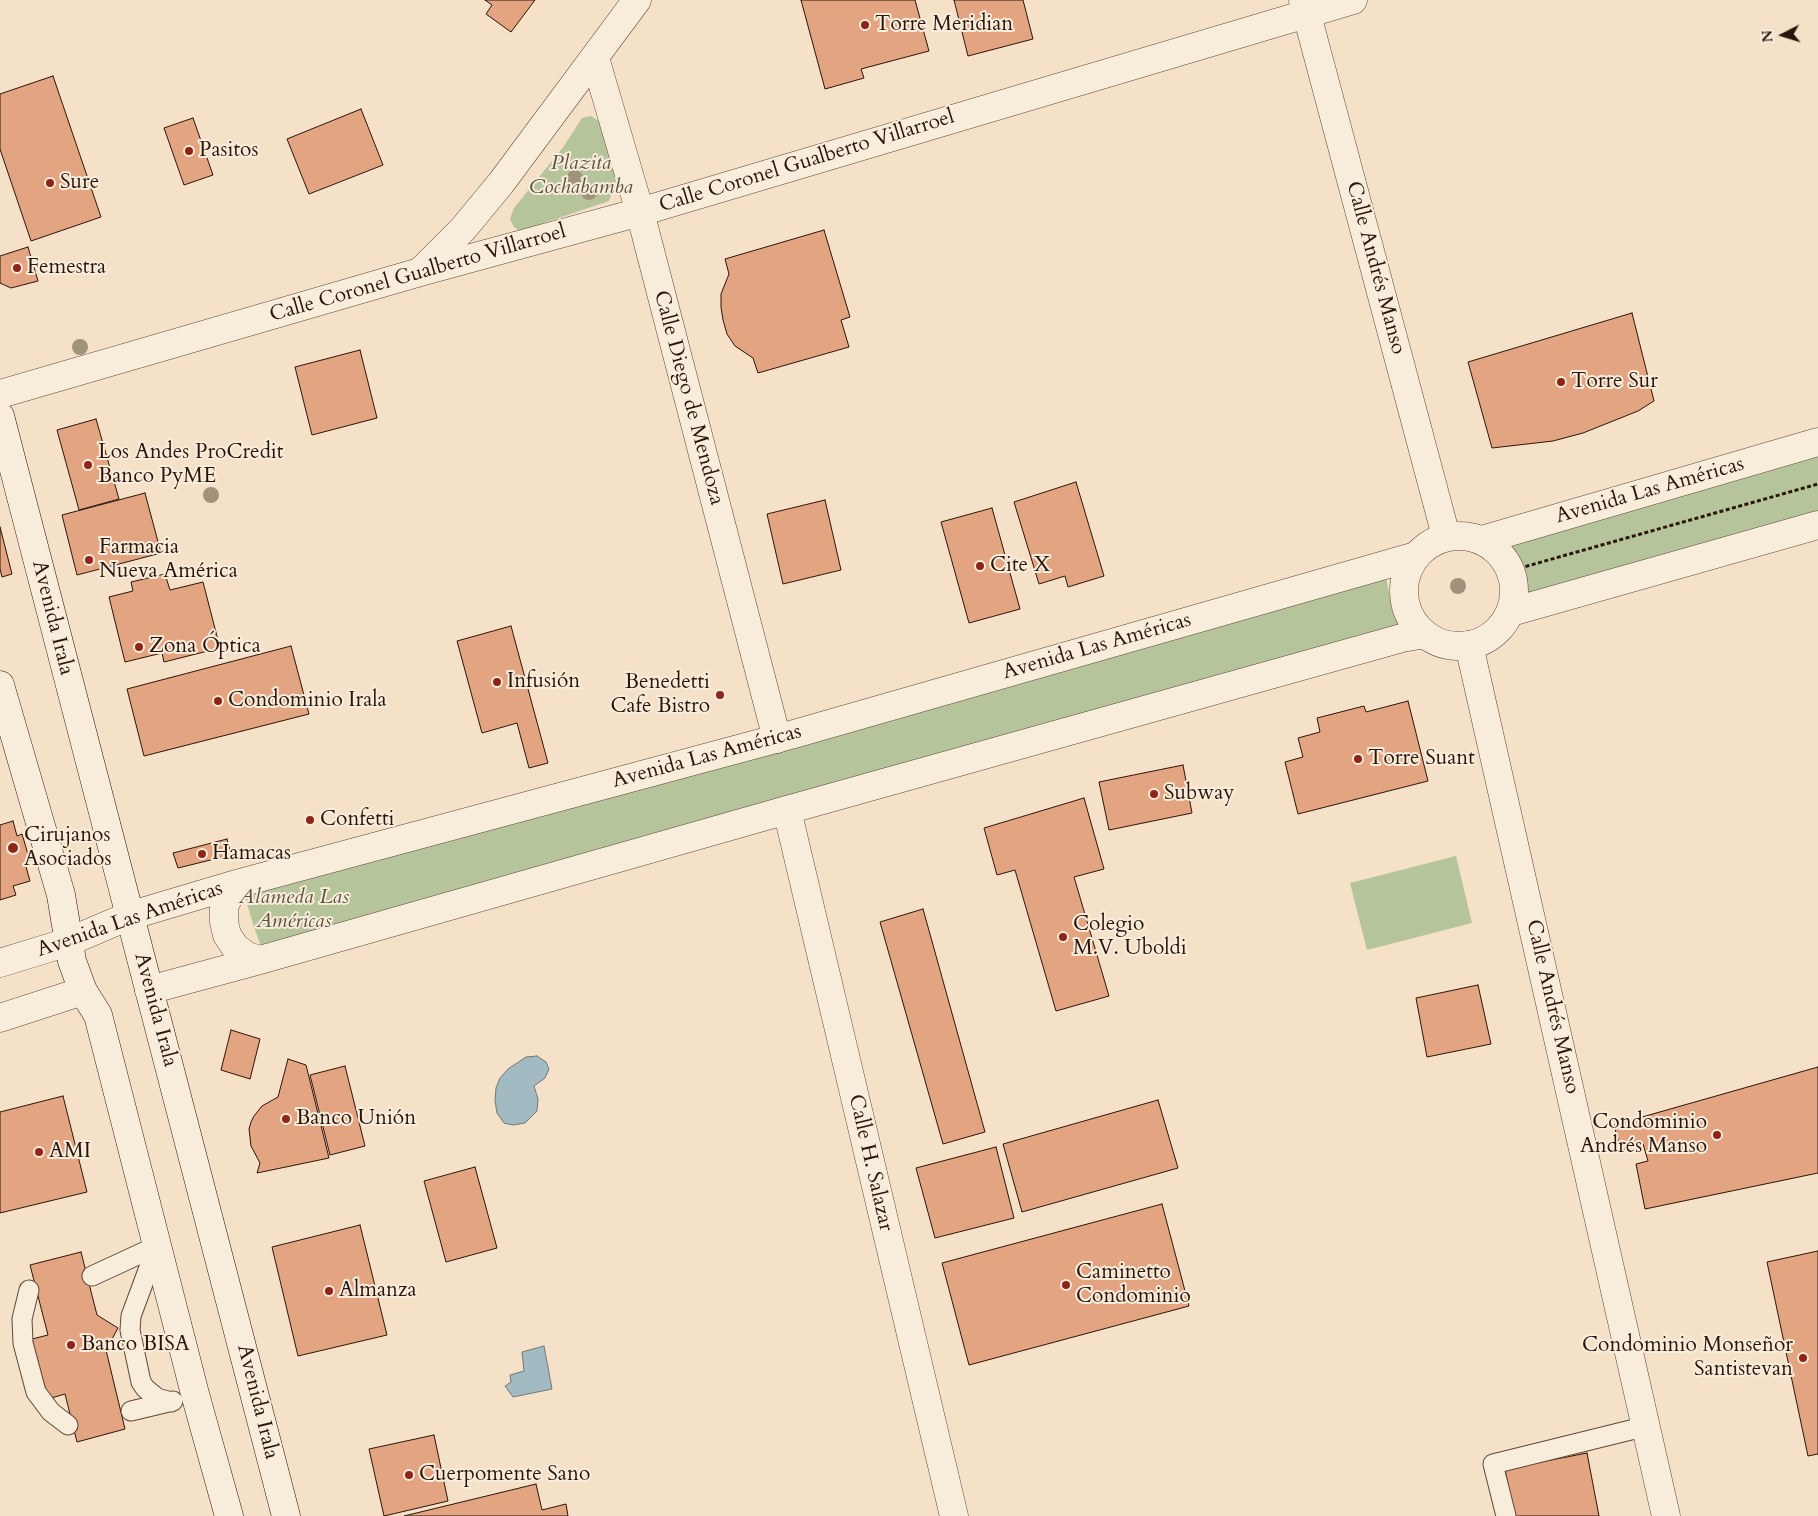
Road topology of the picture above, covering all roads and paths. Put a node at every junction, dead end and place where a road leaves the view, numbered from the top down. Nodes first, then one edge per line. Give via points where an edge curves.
1 (637, 0) edge
2 (1353, 0) edge
3 (1305, 7) edge
4 (595, 58) junction
5 (640, 212) junction
6 (420, 272) junction
7 (0, 394) edge
8 (0, 416) edge
9 (1818, 442) edge
10 (1818, 484) edge
11 (1818, 525) edge
12 (1446, 536) junction
13 (1482, 540) junction
14 (1416, 556) junction
15 (1513, 570) junction
16 (1511, 612) junction
17 (1425, 634) junction
18 (1469, 645) junction
19 (0, 685) edge
20 (777, 739) junction
21 (788, 810) junction
22 (240, 883) junction
23 (129, 916) junction
24 (68, 942) junction
25 (260, 960) junction
26 (0, 963) edge
27 (149, 990) junction
28 (83, 992) junction
29 (0, 1018) edge
30 (157, 1246) junction
31 (92, 1276) dead end
32 (29, 1290) dead end
33 (183, 1398) junction
34 (130, 1411) dead end
35 (68, 1425) dead end
36 (1647, 1426) junction
37 (229, 1516) edge
38 (286, 1516) edge
39 (954, 1516) edge
40 (1506, 1516) edge
41 (1666, 1516) edge

1 - 4 street
2 - 3 street, Calle Coronel Gualberto Villarroel
3 - 5 street, Calle Coronel Gualberto Villarroel
3 - 12 street, Calle Andrés Manso
4 - 5 street, Calle Diego de Mendoza
4 - 6 street via 501,183 463,229
5 - 6 street, Calle Coronel Gualberto Villarroel
5 - 20 street, Calle Diego de Mendoza
6 - 7 street, Calle Coronel Gualberto Villarroel
8 - 23 street, Avenida Irala
9 - 13 street, Avenida Las Américas
10 - 15 path
11 - 16 street
12 - 13 street via 1464,535
12 - 14 street via 1429,544
13 - 15 street via 1500,552
14 - 17 street via 1407,568 1404,599 1408,613
14 - 20 street, Avenida Las Américas
15 - 16 street via 1516,594
16 - 18 street via 1501,628 1487,639
17 - 18 street via 1438,642
17 - 21 street
18 - 36 street, Calle Andrés Manso
19 - 24 street via 62,895
20 - 22 street, Avenida Las Américas
21 - 25 street
21 - 39 street, Calle H. Salazar
22 - 23 street, Avenida Las Américas
22 - 25 street via 224,907 227,935 246,956
23 - 24 street, Avenida Las Américas
23 - 27 street, Avenida Irala
24 - 26 street, Avenida Las Américas
24 - 28 street
25 - 27 street
27 - 38 street, Avenida Irala
28 - 29 street
28 - 30 street via 98,1015
30 - 31 lane
30 - 33 street
30 - 33 lane via 133,1309 130,1330 145,1388 157,1398
32 - 35 lane via 22,1319 23,1343 36,1392 51,1412
33 - 34 lane
33 - 37 street
36 - 40 lane via 1493,1464
36 - 41 street, Calle Andrés Manso

